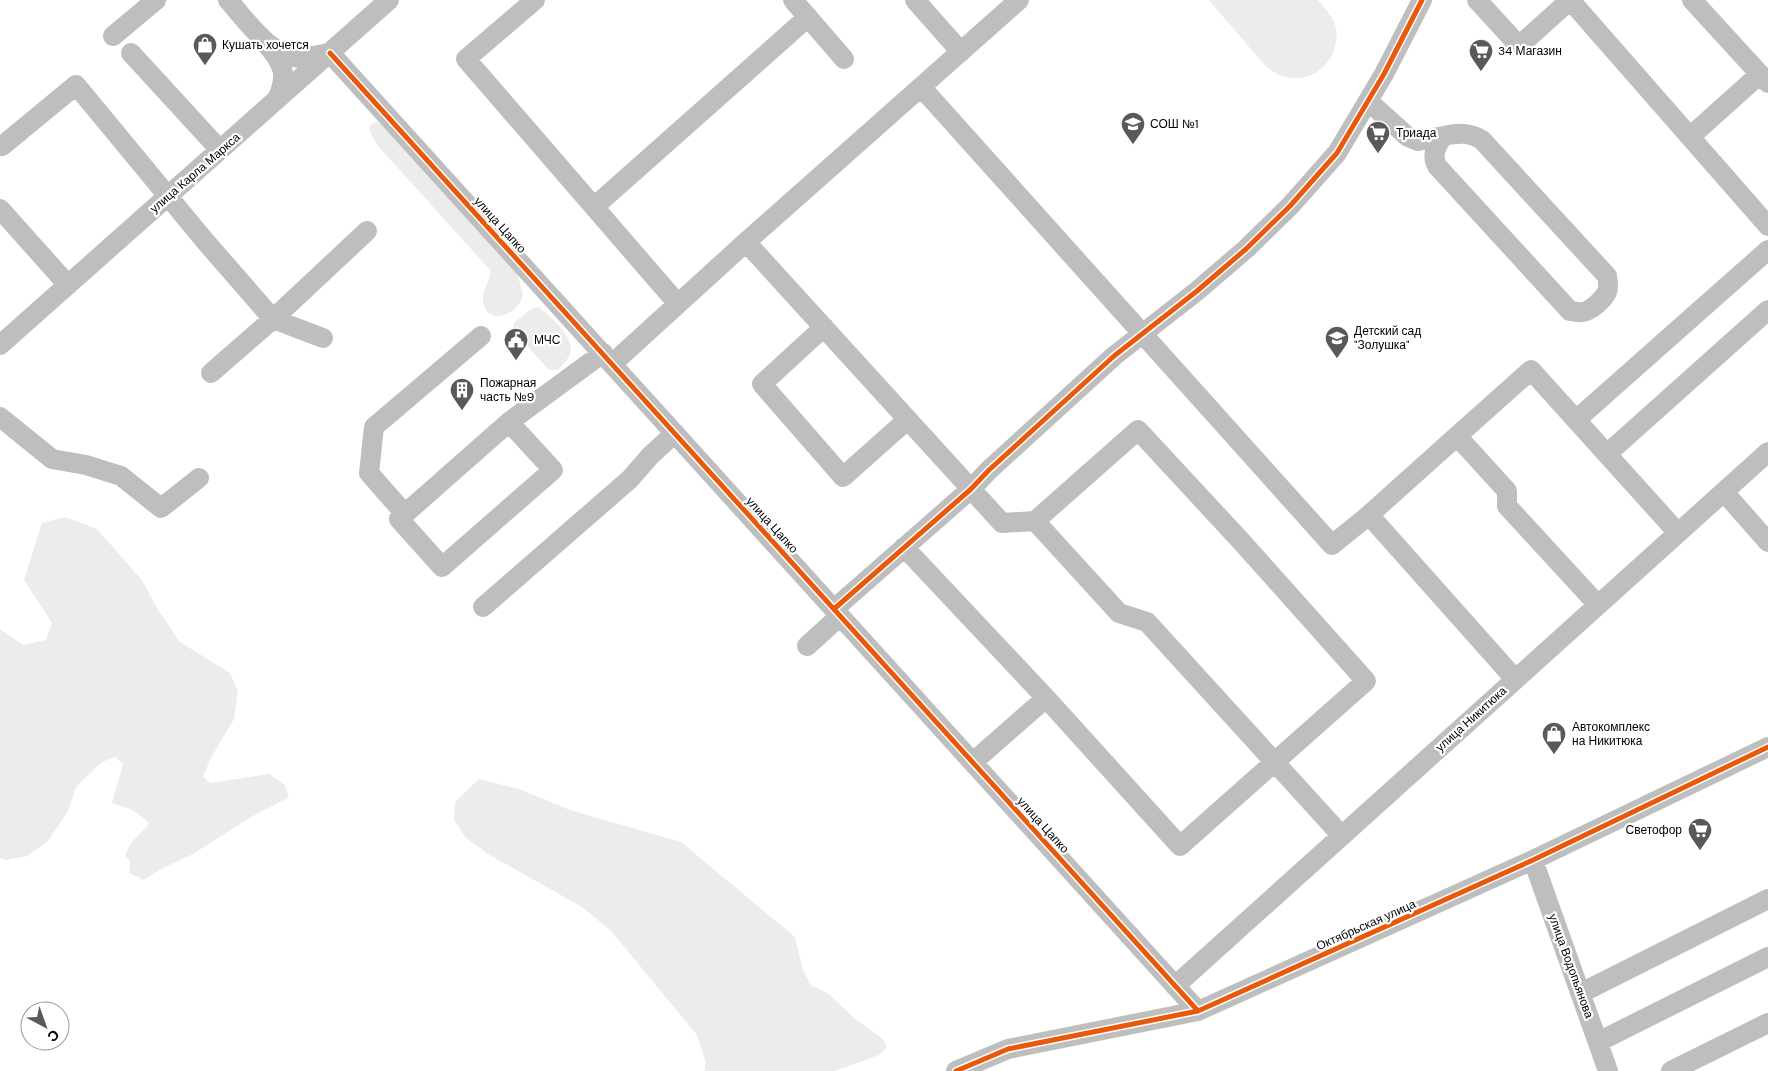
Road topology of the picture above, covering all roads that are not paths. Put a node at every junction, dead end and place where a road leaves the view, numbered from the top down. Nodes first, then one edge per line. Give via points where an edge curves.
1 (156, 0) edge
2 (228, 0) edge
3 (389, 0) edge
4 (535, 0) edge
5 (793, 0) edge
6 (915, 0) edge
7 (1019, 0) edge
8 (1422, 0) edge
9 (1477, 0) edge
10 (1692, 0) edge
11 (808, 17) junction
12 (113, 36) dead end
13 (264, 41) junction
14 (961, 52) junction
15 (131, 53) dead end
16 (330, 53) junction
17 (844, 58) dead end
18 (1764, 79) edge
19 (921, 87) junction
20 (276, 100) junction
21 (1368, 101) junction
22 (1444, 136) junction
23 (1690, 136) junction
24 (2, 146) dead end
25 (220, 150) junction
26 (169, 196) junction
27 (594, 207) junction
28 (0, 209) edge
29 (1768, 226) edge
30 (367, 231) dead end
31 (746, 242) junction
32 (1768, 250) edge
33 (68, 285) junction
34 (678, 304) junction
35 (1768, 310) edge
36 (273, 318) junction
37 (824, 327) junction
38 (1142, 335) junction
39 (481, 336) dead end
40 (322, 338) dead end
41 (0, 345) edge
42 (608, 358) junction
43 (211, 372) dead end
44 (0, 417) edge
45 (907, 420) junction
46 (1576, 420) junction
47 (509, 422) junction
48 (675, 433) junction
49 (1457, 436) junction
50 (1768, 452) edge
51 (1608, 454) junction
52 (199, 478) dead end
53 (971, 490) junction
54 (1724, 492) junction
55 (405, 514) junction
56 (1369, 516) junction
57 (1035, 521) junction
58 (1678, 533) junction
59 (1768, 542) edge
60 (904, 547) junction
61 (1598, 605) junction
62 (483, 607) dead end
63 (837, 612) junction
64 (807, 646) dead end
65 (1515, 679) junction
66 (1046, 698) junction
67 (1768, 747) edge
68 (973, 762) junction
69 (1274, 762) junction
70 (1342, 836) junction
71 (1533, 860) junction
72 (1768, 899) edge
73 (1768, 957) edge
74 (1175, 986) junction
75 (1581, 993) junction
76 (1198, 1011) junction
77 (1768, 1023) edge
78 (1598, 1042) junction
79 (956, 1071) edge
80 (1608, 1071) edge
81 (1671, 1071) edge

1 - 12 street
2 - 13 street
3 - 16 street, улица Карла Маркса
4 - 27 street via 466,59
5 - 11 street
6 - 14 street
7 - 14 street
8 - 21 street
9 - 23 street via 1519,46 1570,0
10 - 18 street
11 - 17 street
11 - 27 street
13 - 16 street via 292,56 303,58
13 - 20 street via 283,68 284,81
14 - 19 street
15 - 25 street
16 - 20 street, улица Карла Маркса
16 - 42 street, улица Цапко
18 - 23 street
19 - 31 street
19 - 38 street
20 - 25 street, улица Карла Маркса
21 - 22 street via 1408,137 1418,141
21 - 38 street via 1337,154 1290,206 1246,249
22 - 22 street via 1436,148 1436,166 1570,311 1581,313 1598,303 1607,293 1607,276 1489,147 1472,134
23 - 29 street
24 - 26 street via 76,85
25 - 26 street, улица Карла Маркса
26 - 33 street, улица Карла Маркса
26 - 36 street
27 - 34 street
28 - 33 street
30 - 36 street
31 - 34 street
31 - 37 street
32 - 46 street
33 - 41 street, улица Карла Маркса
34 - 42 street
35 - 51 street
36 - 40 street
36 - 43 street
37 - 45 street
37 - 45 street via 762,384 843,477
38 - 53 street via 1114,356
38 - 56 street via 1332,545
39 - 55 street via 374,427 369,473
42 - 47 street
42 - 48 street, улица Цапко
44 - 52 street via 52,459 121,476 161,508
45 - 53 street
46 - 49 street via 1531,370
46 - 51 street
47 - 55 street
47 - 55 street via 553,470 442,567 399,519
48 - 62 street via 630,480
48 - 63 street, улица Цапко
49 - 56 street
49 - 61 street via 1507,492 1507,506
50 - 54 street, улица Никитюка
51 - 58 street
53 - 57 street via 1002,523
53 - 60 street
54 - 58 street, улица Никитюка
54 - 59 street
56 - 65 street
57 - 69 street via 1119,612 1147,622
57 - 69 street via 1138,430 1366,681
58 - 61 street, улица Никитюка
60 - 63 street
60 - 66 street
61 - 65 street, улица Никитюка
63 - 64 street
63 - 68 street, улица Цапко
65 - 70 street, улица Никитюка
66 - 68 street
66 - 69 street via 1180,846
67 - 71 street, Октябрьская улица
68 - 74 street, улица Цапко
69 - 70 street
70 - 74 street, улица Никитюка
71 - 75 street, улица Водопьянова
71 - 76 street, Октябрьская улица
72 - 75 street
73 - 78 street
74 - 76 street, улица Цапко
75 - 78 street, улица Водопьянова
76 - 79 street, Октябрьская улица via 1008,1049
77 - 81 street
78 - 80 street, улица Водопьянова

